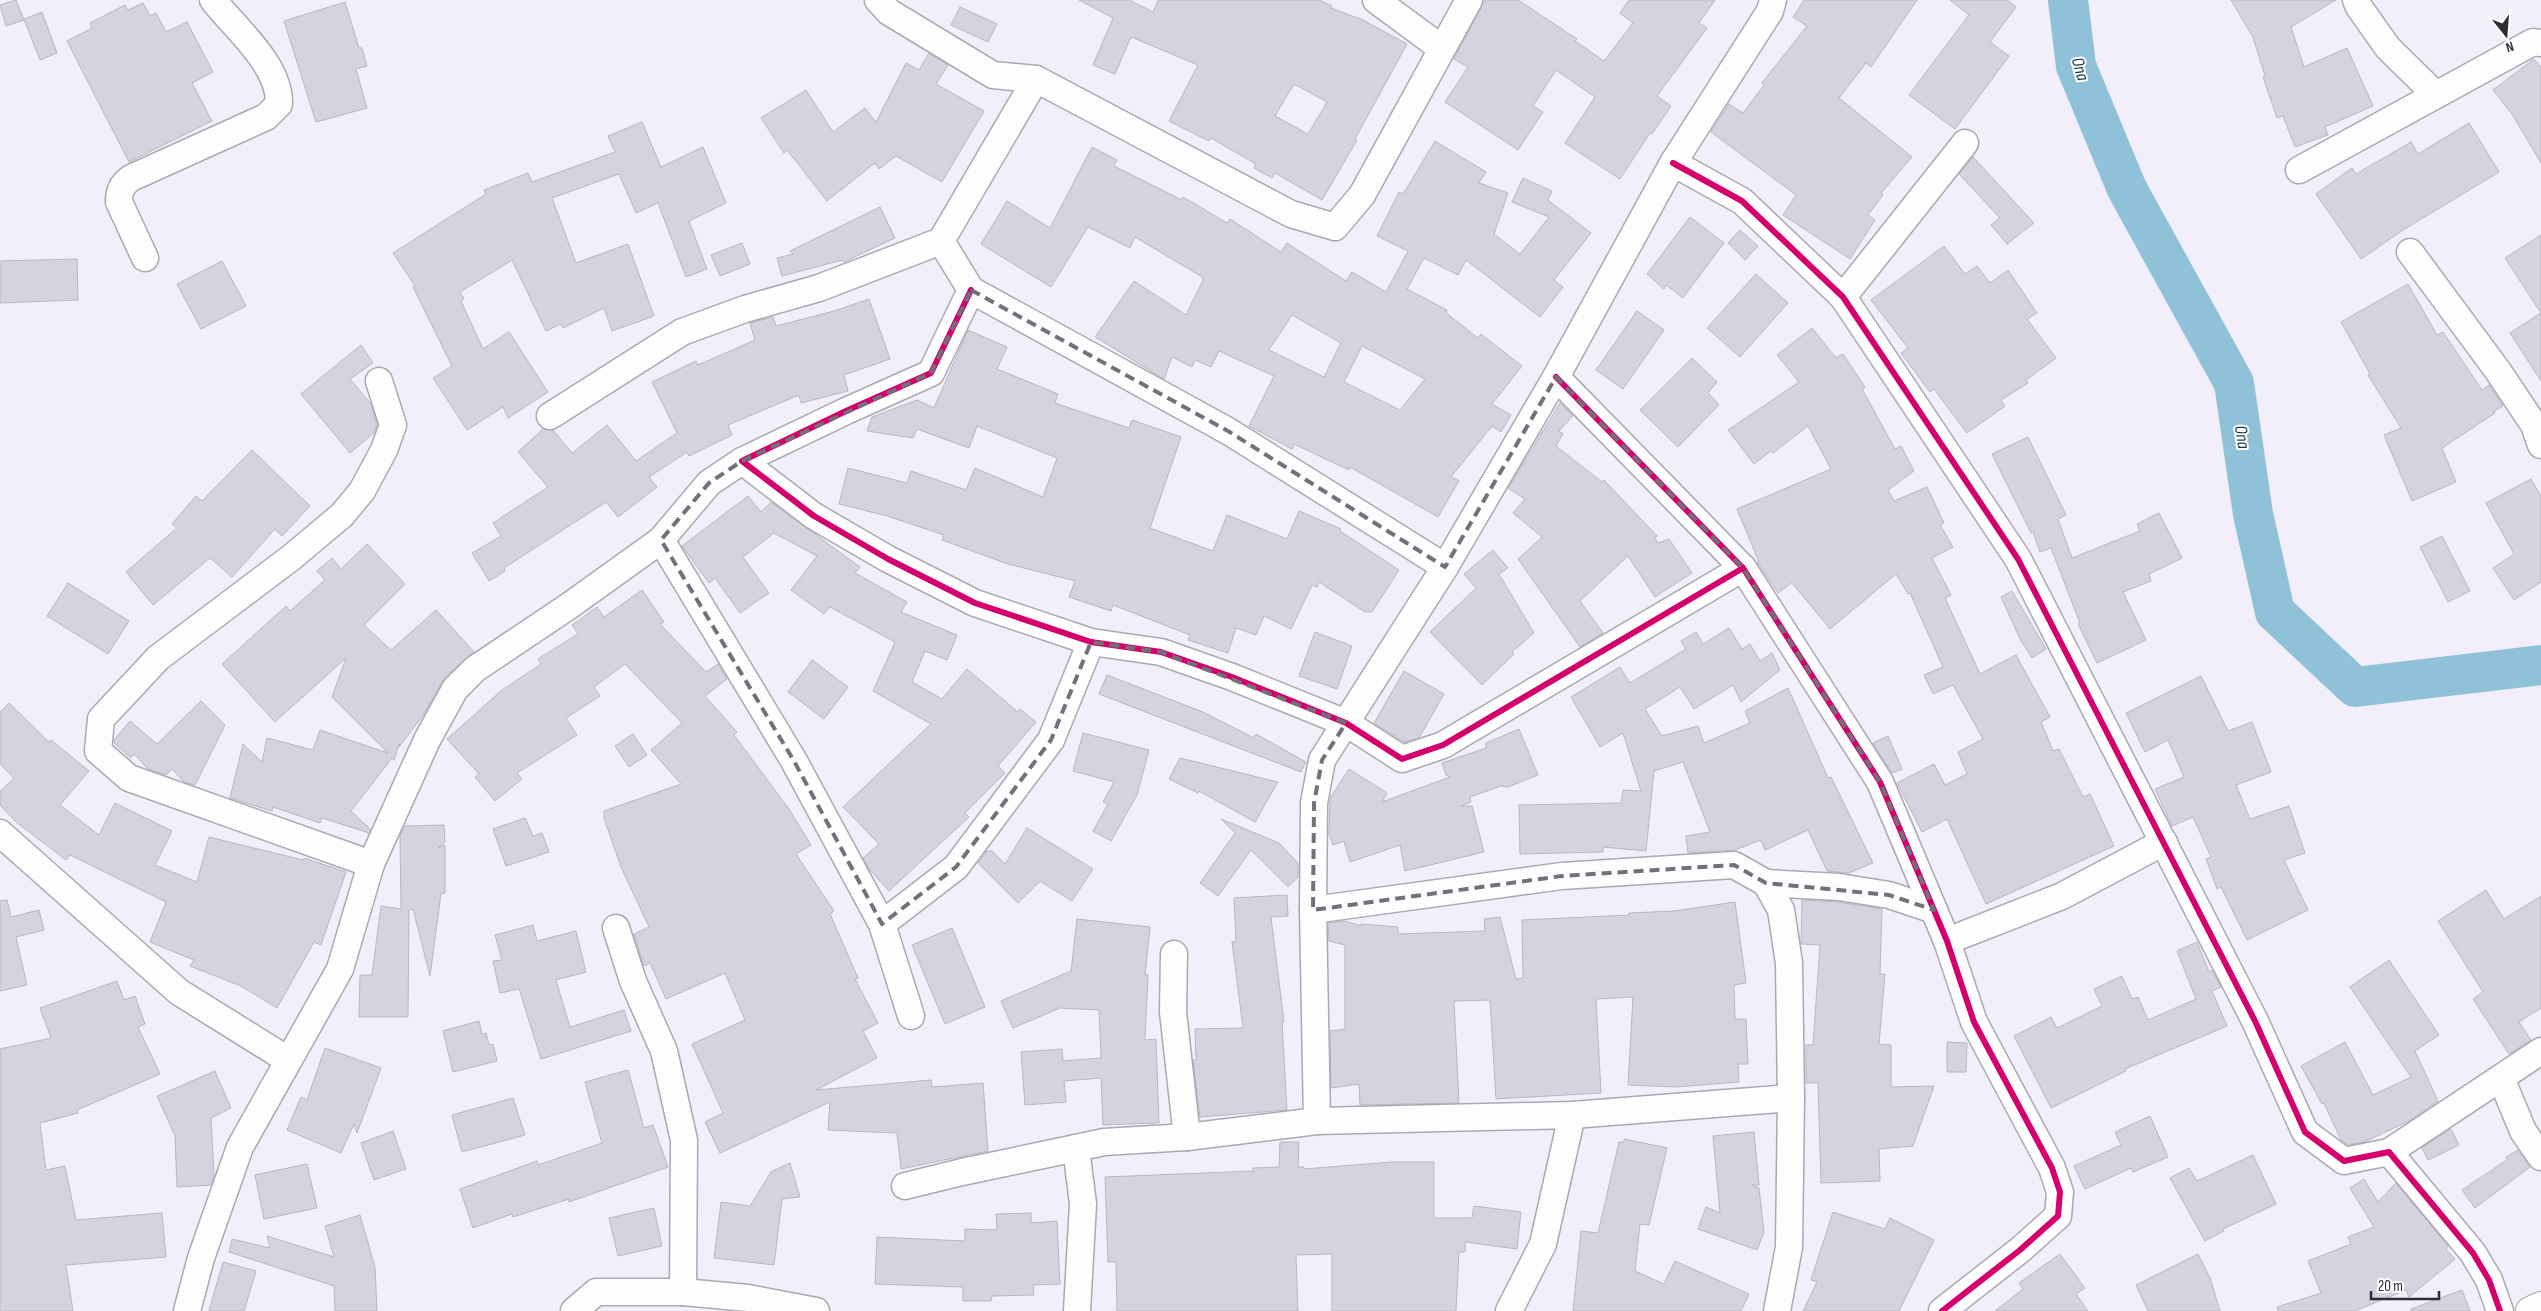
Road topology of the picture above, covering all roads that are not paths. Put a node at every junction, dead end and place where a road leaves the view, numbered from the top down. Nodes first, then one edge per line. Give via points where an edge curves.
1 (213, 0) edge
2 (878, 0) edge
3 (1376, 0) edge
4 (1469, 0) edge
5 (1773, 0) edge
6 (2356, 0) edge
7 (2541, 43) edge
8 (1441, 48) junction
9 (1036, 79) junction
10 (2436, 95) junction
11 (1965, 143) dead end
12 (1673, 163) junction
13 (2300, 170) dead end
14 (941, 241) junction
15 (2410, 252) dead end
16 (145, 258) dead end
17 (971, 290) junction
18 (1843, 297) junction
19 (1556, 377) junction
20 (379, 381) dead end
21 (550, 416) dead end
22 (2541, 445) edge
23 (742, 461) junction
24 (661, 540) junction
25 (1445, 567) junction
26 (1743, 568) junction
27 (1092, 642) junction
28 (1346, 723) junction
29 (0, 833) edge
30 (2164, 842) junction
31 (371, 864) junction
32 (1766, 883) junction
33 (1313, 910) junction
34 (1934, 910) junction
35 (882, 924) junction
36 (616, 928) dead end
37 (1947, 941) junction
38 (1174, 954) dead end
39 (911, 1016) dead end
40 (2541, 1051) edge
41 (288, 1060) junction
42 (2501, 1078) junction
43 (1792, 1098) junction
44 (1572, 1115) junction
45 (1317, 1121) junction
46 (1187, 1137) junction
47 (1076, 1148) junction
48 (2389, 1152) junction
49 (2541, 1157) edge
50 (905, 1186) dead end
51 (683, 1292) junction
52 (187, 1311) edge
53 (574, 1311) edge
54 (816, 1311) edge
55 (1078, 1311) edge
56 (1509, 1311) edge
57 (1777, 1311) edge
58 (1942, 1311) edge
59 (2500, 1311) edge

1 - 16 street via 270,68 278,86 278,104 266,118 123,184 119,202
2 - 9 street via 889,12 993,74
3 - 8 street
4 - 8 street
5 - 12 street via 1770,11
6 - 10 street via 2388,48
7 - 10 street via 2533,42
8 - 9 street via 1362,195 1335,227 1291,214
9 - 14 street
10 - 13 street
11 - 18 street
12 - 18 street via 1742,201
12 - 19 street
14 - 17 street
14 - 21 street via 819,288 745,309 682,332
15 - 22 street via 2498,371 2534,425
17 - 23 street via 932,372
17 - 25 street via 1228,431
18 - 30 street via 2018,559
19 - 25 street
19 - 26 street
20 - 31 street via 393,425 362,491 342,515 292,557 158,658 101,719 98,751 129,778
23 - 24 street via 709,482
23 - 27 street via 814,516 975,603
24 - 31 street via 475,669 455,689 427,740
24 - 35 street via 794,761
25 - 28 street
26 - 28 street via 1444,744 1402,759
26 - 34 street via 1880,782
27 - 28 street via 1161,652
27 - 35 street via 1045,748 956,867
28 - 33 street via 1322,760 1316,794
29 - 41 street via 179,992
30 - 37 street via 2062,896
30 - 48 street via 2255,1021 2305,1132 2344,1161
31 - 41 street via 340,969
32 - 33 street via 1734,865 1562,876
32 - 34 street via 1839,887 1889,895
32 - 43 street via 1781,910 1789,963
33 - 45 street
34 - 37 street
35 - 39 street
36 - 51 street via 633,981 664,1051 684,1140
37 - 58 street via 1974,1022 2052,1168 2060,1192 2058,1216
38 - 46 street via 1173,1012
40 - 42 street
41 - 52 street via 240,1147 200,1258
42 - 48 street
42 - 49 street via 2523,1131
43 - 44 street
43 - 57 street via 1789,1246
44 - 45 street
44 - 56 street via 1543,1244
45 - 46 street
46 - 47 street via 1104,1142
47 - 50 street
47 - 55 street via 1083,1204
48 - 59 street via 2473,1253 2489,1280
51 - 53 street via 596,1292
51 - 54 street via 748,1298

